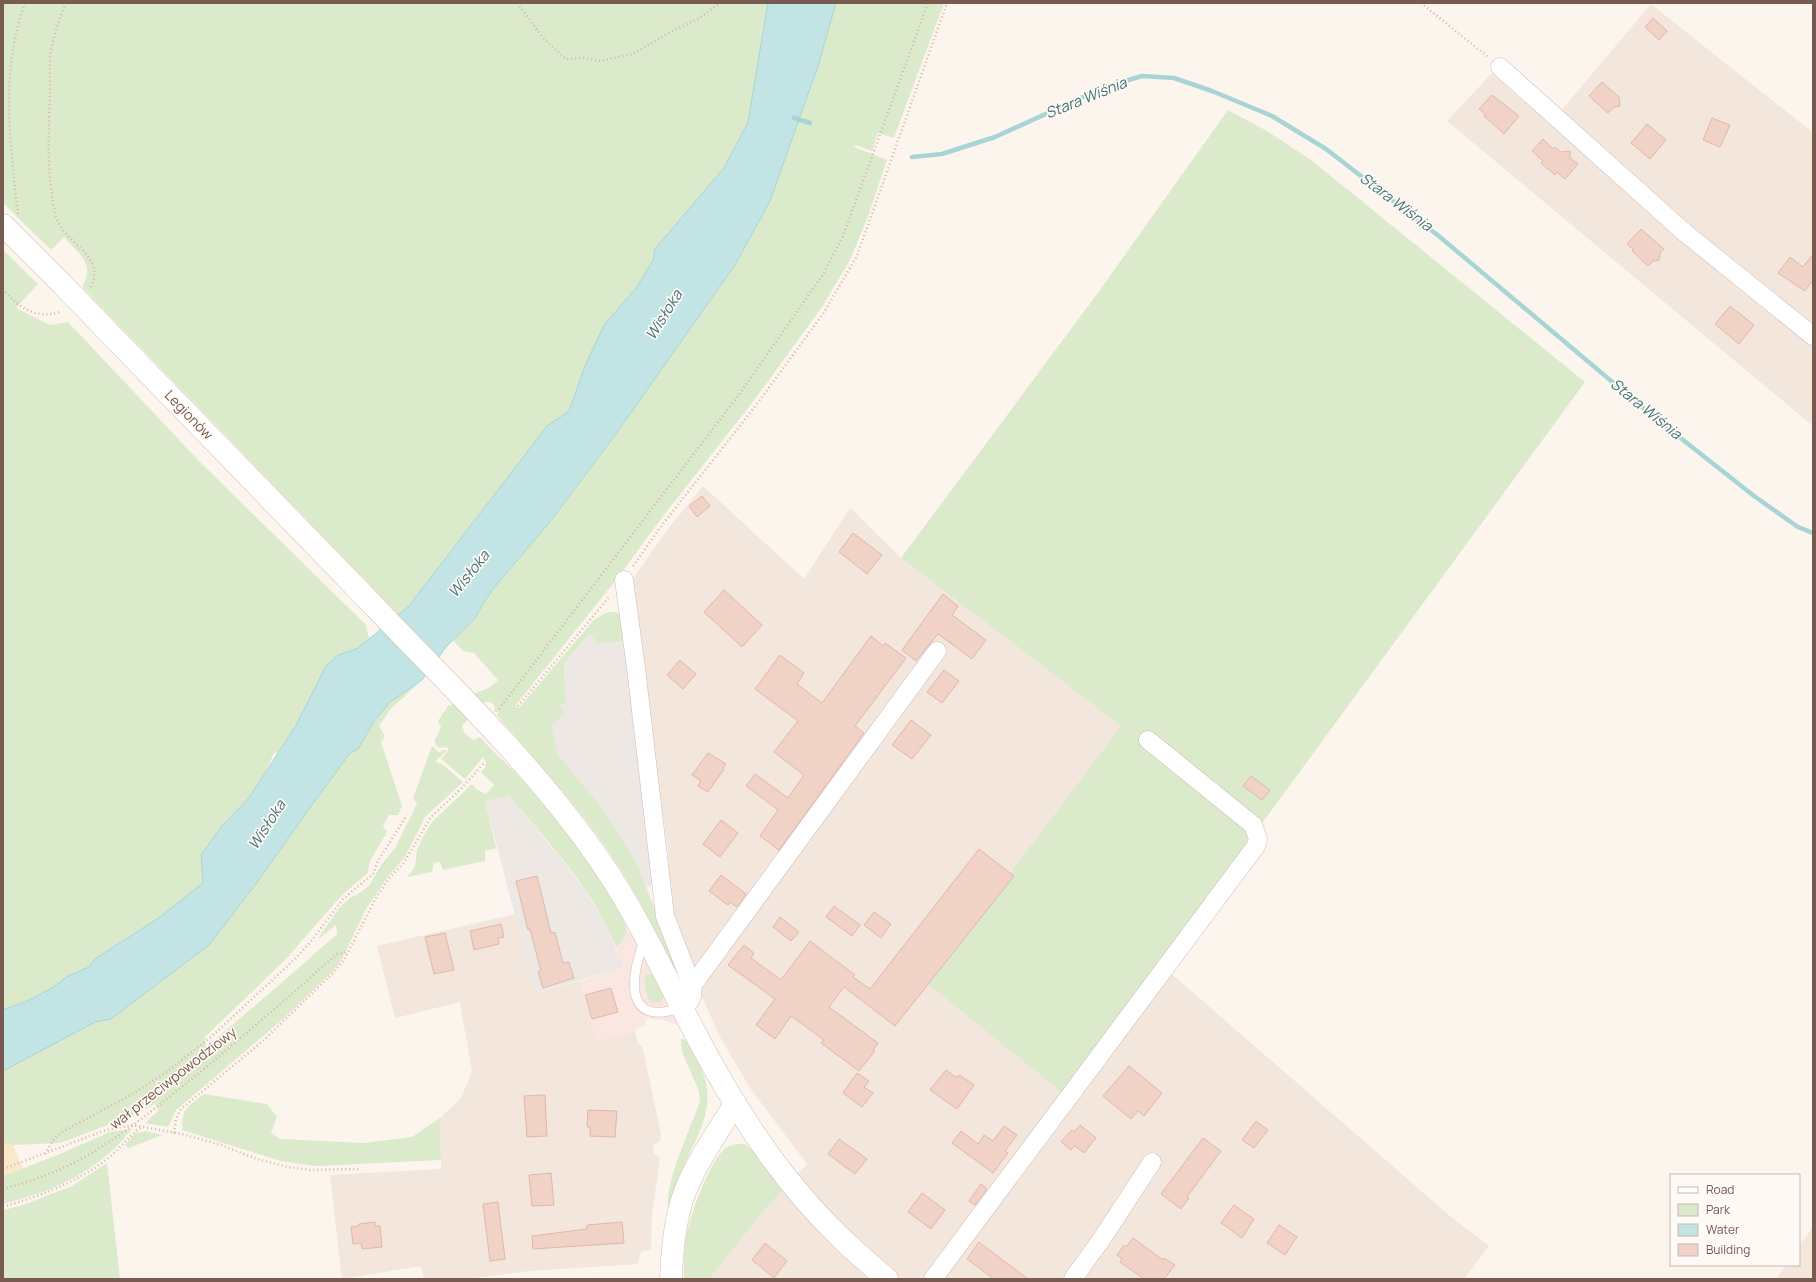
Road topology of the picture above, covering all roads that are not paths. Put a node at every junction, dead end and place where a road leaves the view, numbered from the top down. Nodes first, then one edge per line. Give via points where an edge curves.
1 (1500, 67) road end
2 (11, 221) edge
3 (1813, 336) edge
4 (624, 580) road end
5 (937, 651) dead end
6 (1148, 740) dead end
7 (646, 936) junction
8 (692, 986) junction
9 (682, 1007) junction
10 (735, 1104) junction
11 (1152, 1162) dead end
12 (671, 1279) edge
13 (887, 1279) edge
14 (933, 1279) edge
15 (1073, 1279) edge

1 - 3 street via 1684,232
2 - 7 street, Legionów, bridge via 57,280 374,606 494,717 602,863
4 - 8 street via 665,916
5 - 8 street
6 - 14 street via 1253,825 1258,839 1256,846
7 - 9 street, Legionów
7 - 9 lane via 637,958 635,973 634,984 639,1006 650,1012 671,1011
8 - 9 street via 693,995 690,1002
9 - 10 street, Legionów
10 - 12 street via 695,1169 682,1200 673,1240
10 - 13 street, Legionów via 801,1194 838,1236
11 - 15 street

